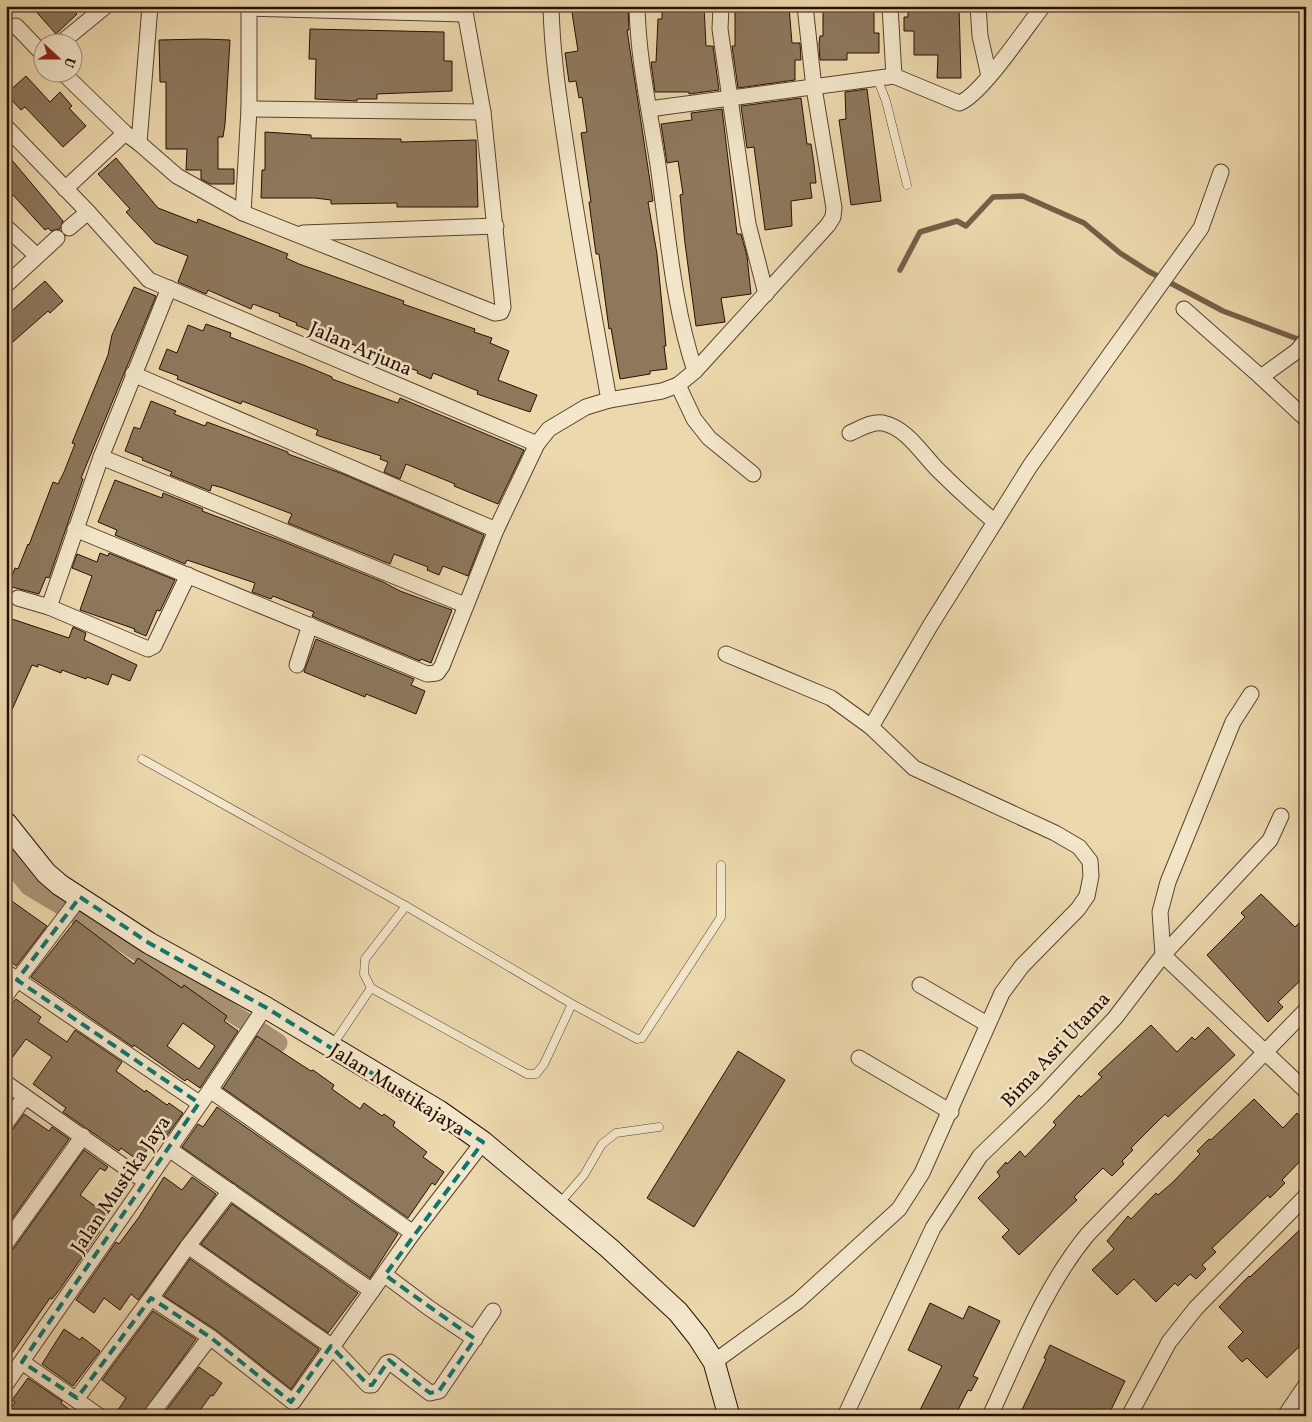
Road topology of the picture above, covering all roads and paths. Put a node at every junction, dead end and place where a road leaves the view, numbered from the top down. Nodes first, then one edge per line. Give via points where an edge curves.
1 (106, 6) edge
2 (150, 6) edge
3 (551, 6) edge
4 (637, 6) edge
5 (721, 6) edge
6 (805, 6) edge
7 (890, 6) edge
8 (978, 6) edge
9 (1043, 6) edge
10 (249, 7) edge
11 (464, 10) edge
12 (16, 26) dead end
13 (74, 32) edge
14 (32, 43) edge
15 (894, 76) junction
16 (989, 76) junction
17 (877, 78) junction
18 (72, 82) edge
19 (814, 88) junction
20 (729, 97) junction
21 (249, 109) junction
22 (649, 109) junction
23 (483, 112) junction
24 (6, 127) edge
25 (125, 133) junction
26 (139, 143) junction
27 (1221, 172) dead end
28 (907, 185) dead end
29 (66, 189) junction
30 (88, 212) junction
31 (243, 213) junction
32 (496, 226) junction
33 (6, 227) edge
34 (297, 233) junction
35 (37, 256) junction
36 (6, 285) edge
37 (168, 288) junction
38 (766, 294) junction
39 (1184, 309) dead end
40 (1301, 346) edge
41 (695, 371) junction
42 (133, 374) junction
43 (1261, 377) junction
44 (678, 385) junction
45 (609, 400) junction
46 (1306, 419) edge
47 (850, 433) dead end
48 (537, 444) junction
49 (101, 457) junction
50 (753, 474) dead end
51 (995, 522) junction
52 (75, 529) junction
53 (496, 530) junction
54 (188, 575) junction
55 (18, 598) dead end
56 (465, 605) junction
57 (49, 607) junction
58 (310, 625) junction
59 (726, 654) dead end
60 (297, 665) dead end
61 (1251, 694) dead end
62 (871, 727) junction
63 (142, 759) dead end
64 (1281, 816) dead end
65 (6, 823) edge
66 (721, 865) dead end
67 (80, 898) junction
68 (406, 906) junction
69 (1164, 955) junction
70 (12, 976) edge
71 (920, 985) dead end
72 (370, 988) junction
73 (6, 995) edge
74 (572, 1004) junction
75 (265, 1007) junction
76 (1306, 1010) edge
77 (987, 1024) junction
78 (331, 1047) junction
79 (1265, 1052) junction
80 (859, 1058) dead end
81 (6, 1083) edge
82 (210, 1090) junction
83 (1306, 1091) edge
84 (24, 1098) junction
85 (199, 1103) junction
86 (951, 1112) junction
87 (6, 1123) edge
88 (659, 1127) dead end
89 (82, 1136) junction
90 (483, 1142) junction
91 (169, 1149) junction
92 (146, 1182) junction
93 (230, 1191) junction
94 (1306, 1196) edge
95 (559, 1204) junction
96 (413, 1233) junction
97 (6, 1243) edge
98 (188, 1246) junction
99 (385, 1275) junction
100 (372, 1291) junction
101 (151, 1298) junction
102 (493, 1311) dead end
103 (210, 1337) junction
104 (475, 1339) junction
105 (331, 1346) junction
106 (22, 1362) junction
107 (714, 1362) junction
108 (6, 1384) edge
109 (1306, 1385) edge
110 (77, 1398) junction
111 (91, 1414) edge
112 (1288, 1415) edge
113 (150, 1416) edge
114 (729, 1416) edge
115 (845, 1416) edge
116 (990, 1416) edge
117 (1129, 1416) edge

1 - 13 street
2 - 26 street
3 - 45 street via 561,116
4 - 22 street via 643,81
5 - 20 street via 720,29
6 - 19 street
7 - 15 street
8 - 16 street via 980,36
9 - 16 street
10 - 11 street
10 - 21 street
11 - 23 street
12 - 14 street
15 - 16 street via 959,103 966,101
15 - 17 street
17 - 19 street
17 - 28 lane
18 - 25 street
19 - 20 street
19 - 38 street via 833,217
20 - 22 street
20 - 38 street via 748,224
21 - 23 street
21 - 31 street
22 - 41 street via 680,322
23 - 32 street
24 - 29 street, Jalan Arjuna
25 - 26 street
25 - 29 street
26 - 31 street via 177,176
27 - 51 street via 1201,228 1030,466
29 - 30 street, Jalan Arjuna
30 - 35 street
30 - 37 street, Jalan Arjuna via 148,280
31 - 34 street
32 - 34 street
32 - 34 street via 503,307 496,313
33 - 35 street
35 - 36 street
37 - 42 street
37 - 48 street, Jalan Arjuna
38 - 41 street
39 - 43 street
40 - 43 street
41 - 44 street
42 - 49 street
42 - 53 street
43 - 46 street
44 - 45 street
44 - 50 street via 694,419 709,438
45 - 48 street via 586,407 549,429
47 - 51 street via 875,423 895,429 911,440
48 - 53 street
49 - 52 street
49 - 56 street
51 - 62 street
52 - 54 street
52 - 57 street
53 - 56 street
54 - 57 street via 154,646 148,649
54 - 58 street
55 - 57 street
56 - 58 street via 442,666 436,673 427,674
58 - 60 street
59 - 62 street via 832,698
61 - 69 street via 1233,722 1168,882 1160,912
62 - 77 street via 914,768 1055,833 1079,846 1090,862 1087,896 1022,966 1002,993
63 - 68 lane
64 - 69 street, Bima Asri Utama via 1270,840
65 - 67 main road, Jalan Mustikajaya via 46,873
66 - 74 lane via 721,917 646,1034 637,1039
67 - 70 street
67 - 75 main road, Jalan Mustikajaya via 149,943
68 - 72 lane via 365,959 364,974
68 - 74 lane
69 - 79 street
69 - 115 street, Bima Asri Utama via 1115,1018 980,1156 933,1228
70 - 73 street
70 - 85 street
71 - 77 street
72 - 74 lane via 527,1074 536,1074 544,1064
72 - 78 lane
75 - 78 main road, Jalan Mustikajaya
75 - 82 street, Jalan Mustika Jaya
76 - 79 street
77 - 86 street
78 - 90 main road, Jalan Mustikajaya via 439,1111
79 - 83 street
79 - 116 street via 1066,1260
80 - 86 street
81 - 84 street
82 - 85 street, Jalan Mustika Jaya
82 - 96 street
84 - 87 street
84 - 89 street
85 - 91 street, Jalan Mustika Jaya
86 - 107 street via 922,1173 899,1209 798,1301
88 - 95 lane via 616,1133 602,1144 584,1175
89 - 92 street
89 - 97 street
90 - 95 main road, Jalan Mustikajaya
90 - 96 street
91 - 92 street, Jalan Mustika Jaya
91 - 93 street
92 - 106 street, Jalan Mustika Jaya
93 - 98 street
93 - 100 street
94 - 117 street via 1196,1308 1169,1342
95 - 107 main road, Jalan Mustikajaya via 678,1312
96 - 99 street
98 - 101 street
98 - 105 street
99 - 100 street
99 - 104 street
100 - 105 street
101 - 103 street
101 - 110 street
102 - 104 street
103 - 105 street via 291,1402 296,1401
103 - 113 street
104 - 105 street via 439,1391 430,1393 390,1362 372,1385 368,1385
106 - 108 street, Jalan Mustika Jaya
106 - 110 street
107 - 114 main road, Jalan Mustikajaya
109 - 112 street
110 - 111 street

